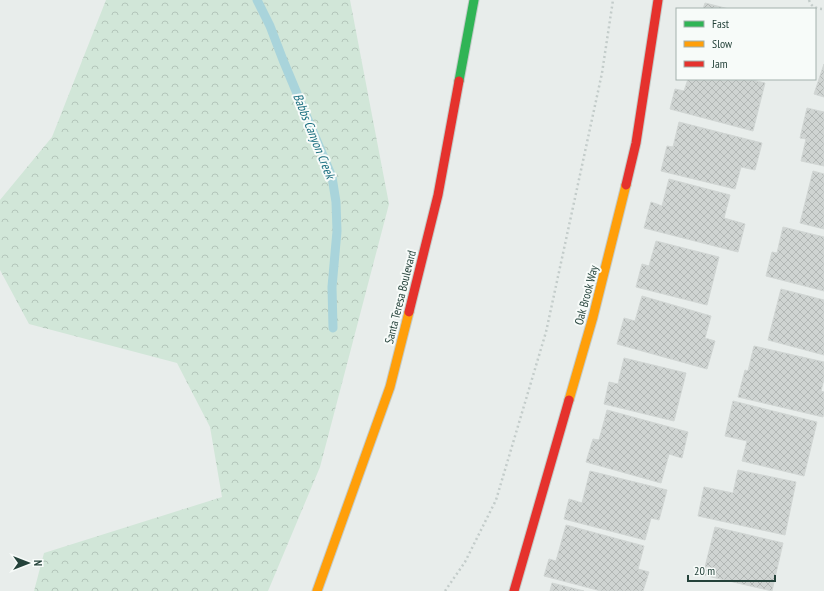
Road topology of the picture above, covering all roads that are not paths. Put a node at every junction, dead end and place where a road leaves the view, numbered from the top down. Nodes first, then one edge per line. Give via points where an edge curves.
1 (474, 0) edge
2 (658, 0) edge
3 (317, 591) edge
4 (514, 591) edge

1 - 3 main road, Santa Teresa Boulevard via 438,196 390,387
2 - 4 main road, Oak Brook Way via 636,143 593,317

